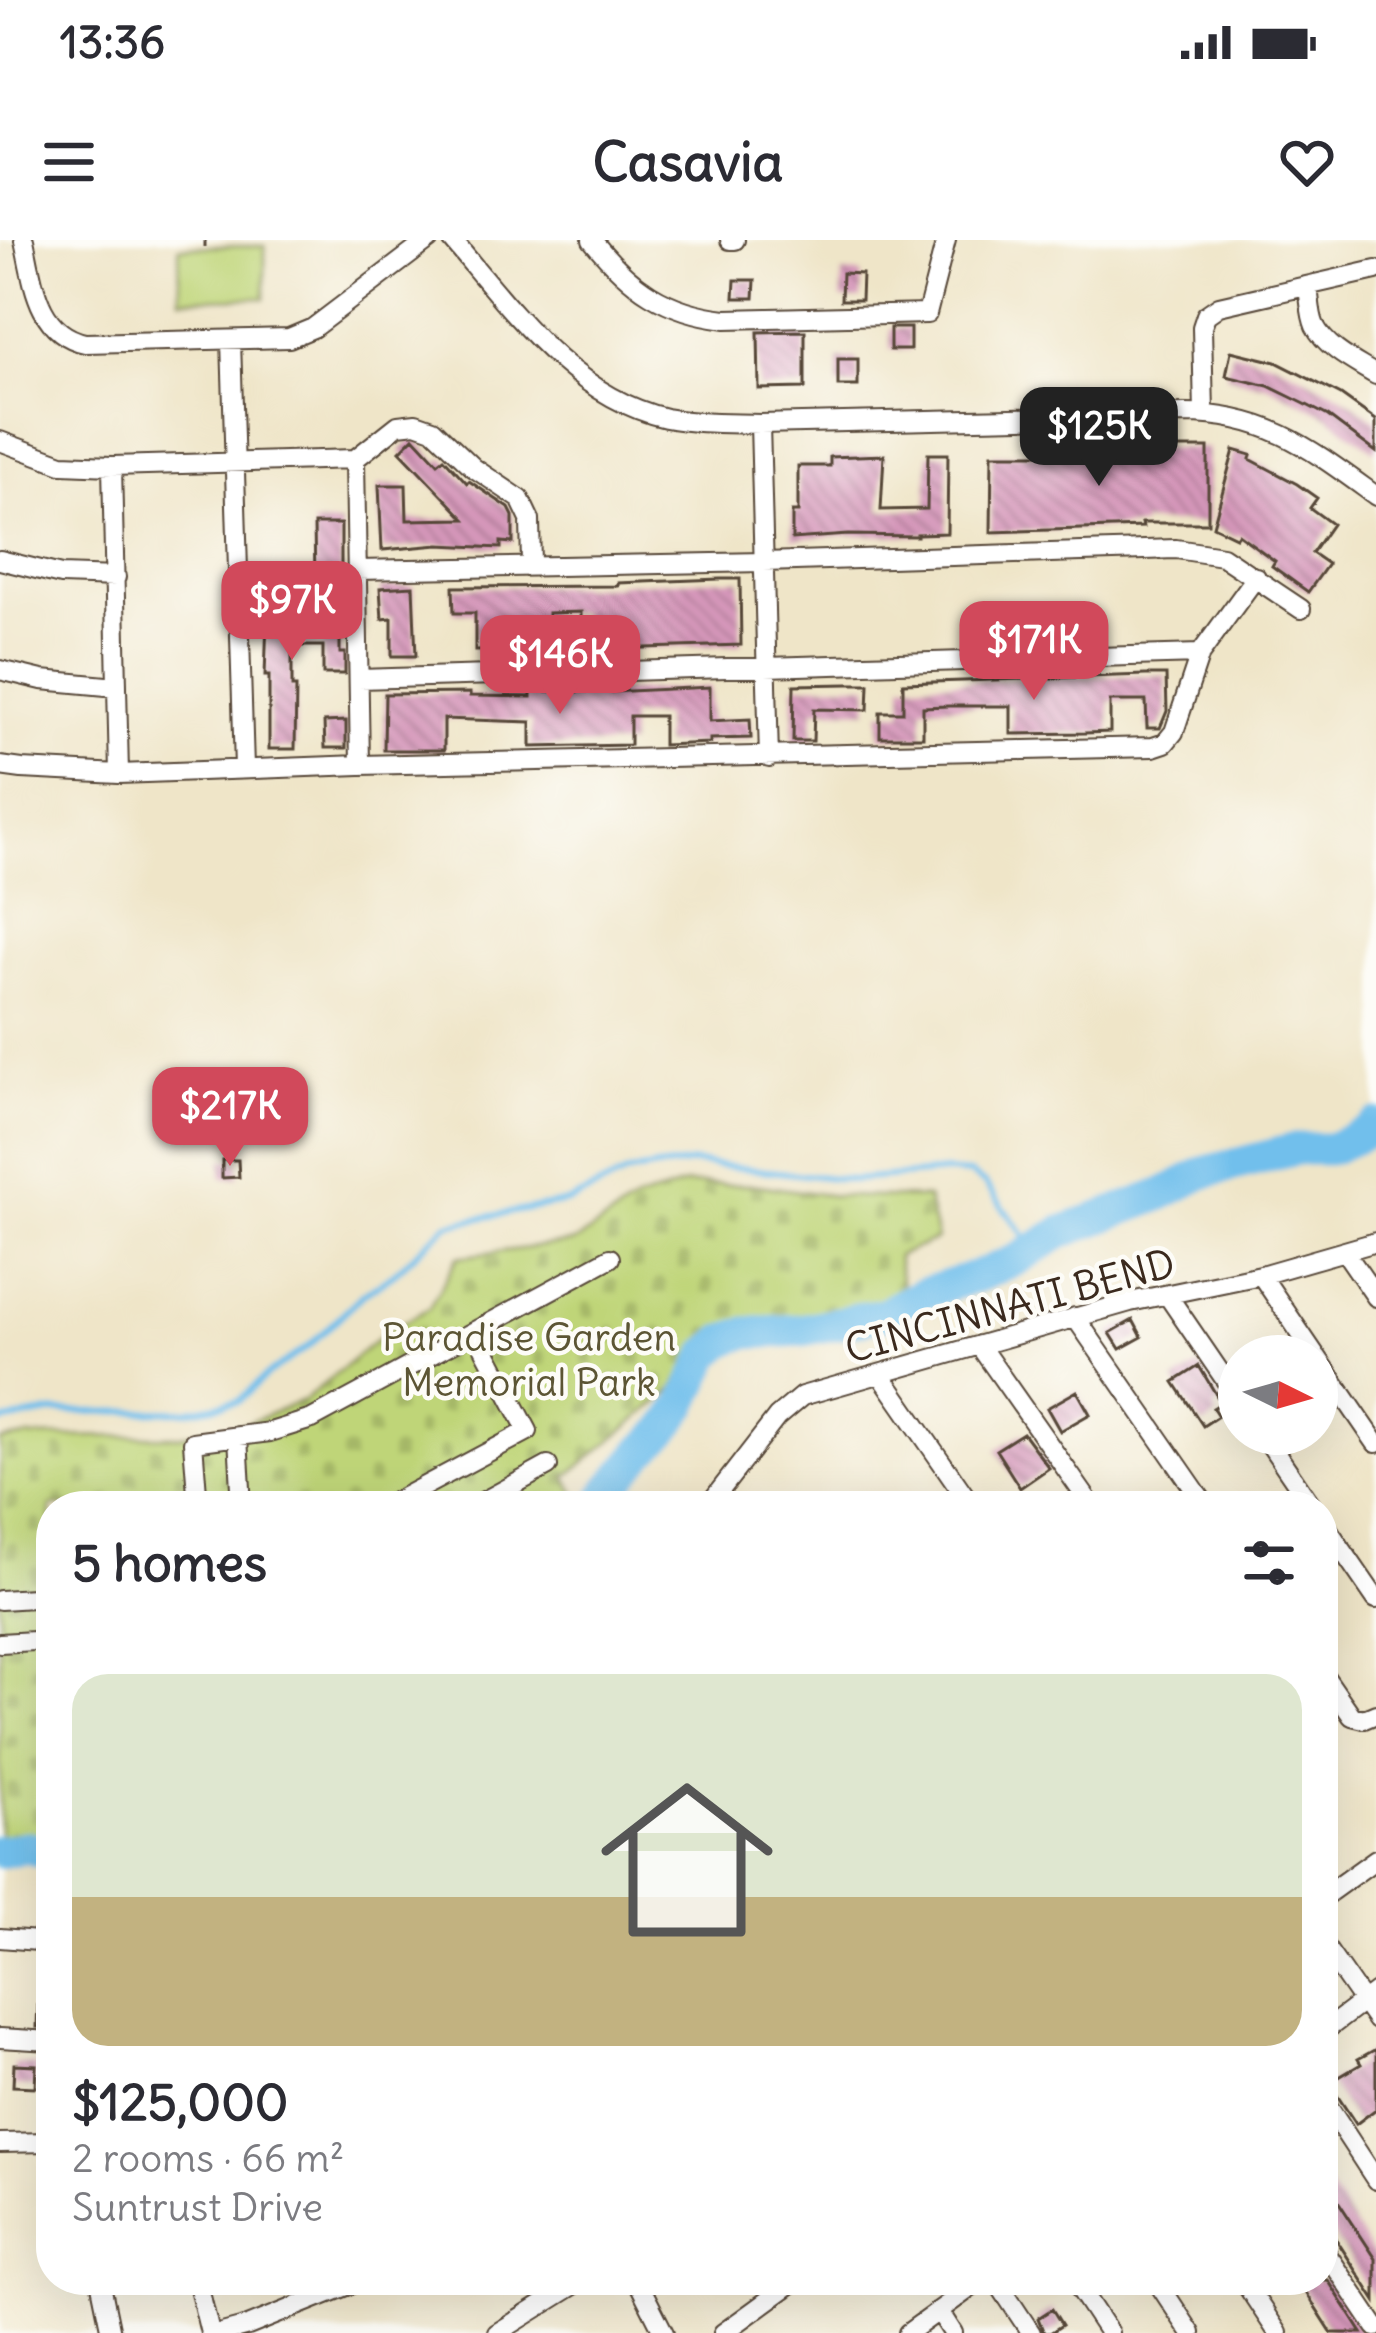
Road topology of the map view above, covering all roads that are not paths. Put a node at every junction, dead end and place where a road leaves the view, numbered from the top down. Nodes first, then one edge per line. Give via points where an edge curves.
1 (24, 240) edge
2 (429, 240) edge
3 (452, 240) edge
4 (592, 240) edge
5 (946, 240) edge
6 (1376, 270) edge
7 (1308, 287) junction
8 (231, 340) junction
9 (1376, 375) edge
10 (1204, 414) junction
11 (760, 424) junction
12 (0, 441) edge
13 (355, 459) junction
14 (236, 462) junction
15 (112, 466) junction
16 (1376, 496) edge
17 (0, 560) edge
18 (764, 562) junction
19 (531, 565) junction
20 (357, 570) junction
21 (116, 577) junction
22 (1256, 577) junction
23 (1301, 608) dead end
24 (1200, 654) junction
25 (767, 666) junction
26 (0, 670) edge
27 (359, 679) junction
28 (117, 687) junction
29 (769, 758) junction
30 (361, 765) junction
31 (0, 766) edge
32 (244, 768) junction
33 (119, 774) junction
34 (1376, 1242) edge
35 (1345, 1252) junction
36 (610, 1258) dead end
37 (1261, 1275) junction
38 (1168, 1296) junction
39 (1376, 1297) edge
40 (1076, 1317) junction
41 (475, 1331) junction
42 (1302, 1335) edge
43 (979, 1345) junction
44 (1218, 1369) edge
45 (880, 1375) junction
46 (1338, 1387) edge
47 (238, 1437) junction
48 (1376, 1444) edge
49 (1277, 1455) edge
50 (548, 1466) dead end
51 (196, 1491) edge
52 (241, 1491) edge
53 (416, 1491) edge
54 (502, 1491) edge
55 (720, 1491) edge
56 (961, 1491) edge
57 (1081, 1491) edge
58 (1196, 1491) edge
59 (1302, 1491) edge
60 (1338, 1544) edge
61 (36, 1598) edge
62 (1376, 1599) edge
63 (0, 1600) edge
64 (36, 1641) edge
65 (0, 1643) edge
66 (1338, 1696) edge
67 (1376, 1714) edge
68 (1376, 1859) edge
69 (1338, 1887) edge
70 (0, 1938) edge
71 (36, 1941) edge
72 (1338, 1962) edge
73 (1370, 1997) edge
74 (1376, 2020) edge
75 (1338, 2021) edge
76 (0, 2038) edge
77 (36, 2040) edge
78 (1338, 2122) edge
79 (0, 2143) edge
80 (36, 2143) edge
81 (1376, 2180) edge
82 (1338, 2270) edge
83 (103, 2295) edge
84 (201, 2295) edge
85 (309, 2295) edge
86 (325, 2295) edge
87 (558, 2295) edge
88 (645, 2295) edge
89 (775, 2295) edge
90 (961, 2295) edge
91 (1006, 2295) edge
92 (1084, 2295) edge
93 (1166, 2295) edge
94 (1253, 2295) edge
95 (310, 2301) junction
96 (939, 2312) junction
97 (1376, 2327) edge
98 (111, 2333) edge
99 (210, 2333) edge
100 (222, 2333) edge
101 (497, 2333) edge
102 (664, 2333) edge
103 (723, 2333) edge
104 (908, 2333) edge
105 (953, 2333) edge
106 (1031, 2333) edge
107 (1109, 2333) edge
108 (1191, 2333) edge
109 (1278, 2333) edge

1 - 8 street via 38,301 71,340
2 - 8 street via 313,328 289,338
3 - 11 street via 529,330 595,385 663,417
4 - 5 street via 645,293 697,316 726,319 927,314
6 - 7 street
7 - 9 street via 1314,324 1326,340
7 - 10 street via 1206,315
8 - 14 street
10 - 11 street
10 - 16 street via 1287,436
11 - 18 street
12 - 15 street via 62,464
13 - 14 street
13 - 19 street via 398,425 433,429 520,499 530,520
13 - 20 street
14 - 15 street
14 - 32 street
15 - 21 street
17 - 21 street
18 - 19 street
18 - 22 street via 1176,549 1222,556
18 - 25 street
19 - 20 street
20 - 27 street
21 - 28 street
22 - 23 street
22 - 24 street
24 - 25 street
24 - 29 street via 1174,732 1153,747
25 - 27 street
25 - 29 street
26 - 28 street
27 - 30 street
28 - 33 street
29 - 30 street
30 - 32 street
31 - 33 street
32 - 33 street
34 - 35 street, CINCINNATI BEND
35 - 37 street, CINCINNATI BEND
35 - 39 street
36 - 41 street
37 - 38 street, CINCINNATI BEND
37 - 42 street
38 - 40 street, CINCINNATI BEND
38 - 44 street
40 - 43 street, CINCINNATI BEND
40 - 58 street
41 - 47 street via 300,1424
41 - 53 street via 528,1431
43 - 45 street, CINCINNATI BEND
43 - 57 street
45 - 55 street, CINCINNATI BEND via 788,1405
45 - 56 street
46 - 48 street
47 - 51 street via 193,1442
47 - 52 street
49 - 59 street
50 - 54 street
60 - 62 street
61 - 63 street
64 - 65 street
66 - 67 street via 1352,1716
68 - 69 street
70 - 71 street
72 - 73 street
73 - 74 street
73 - 75 street
76 - 77 street
78 - 81 street
79 - 80 street
82 - 97 street
83 - 98 street
84 - 99 street
85 - 95 street
86 - 95 street
87 - 101 street
88 - 102 street
89 - 103 street
90 - 96 street
91 - 106 street
92 - 107 street
93 - 108 street
94 - 109 street
95 - 100 street
96 - 104 street
96 - 105 street

